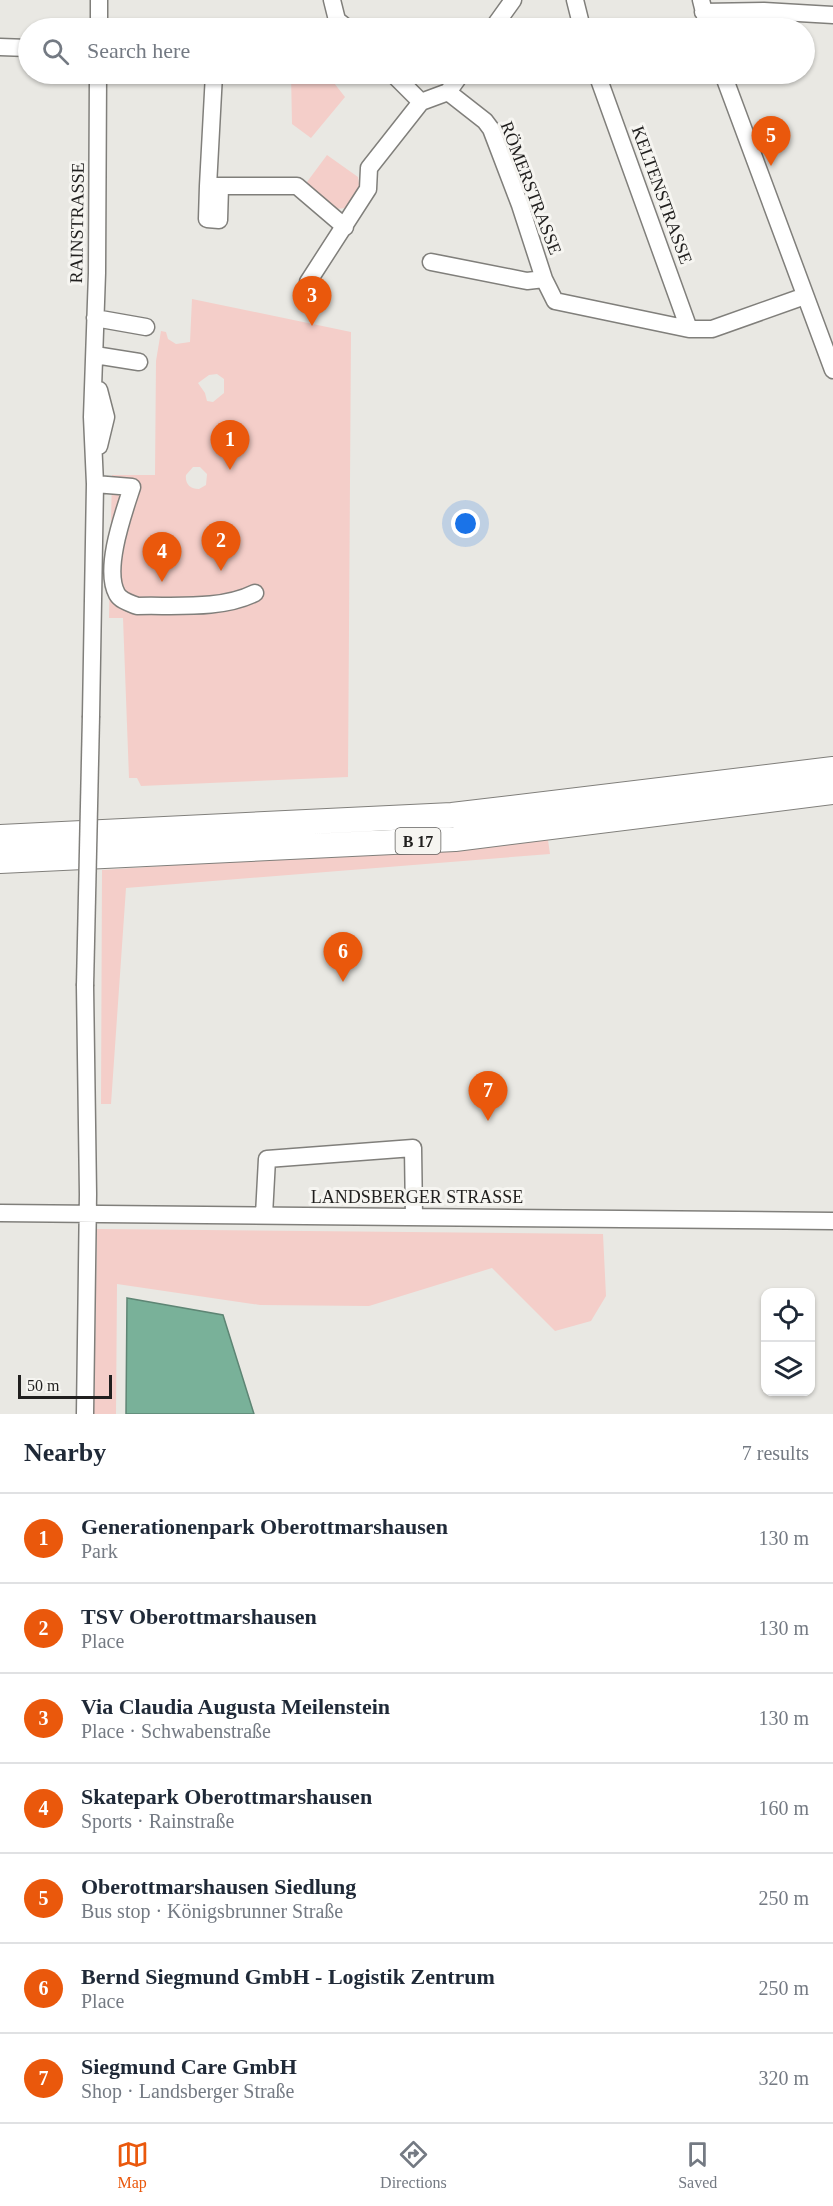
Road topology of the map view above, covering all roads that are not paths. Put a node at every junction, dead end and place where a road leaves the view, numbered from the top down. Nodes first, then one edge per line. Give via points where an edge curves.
1 (99, 0) edge
2 (332, 0) edge
3 (575, 0) edge
4 (507, 2) edge
5 (702, 6) edge
6 (833, 15) edge
7 (99, 18) edge
8 (336, 18) edge
9 (498, 18) edge
10 (580, 18) edge
11 (0, 48) edge
12 (18, 48) edge
13 (98, 84) edge
14 (214, 84) edge
15 (403, 84) edge
16 (454, 84) edge
17 (601, 84) edge
18 (727, 84) edge
19 (448, 92) junction
20 (421, 102) junction
21 (345, 227) junction
22 (431, 262) dead end
23 (544, 279) junction
24 (308, 282) dead end
25 (805, 296) junction
26 (96, 318) junction
27 (146, 327) dead end
28 (689, 330) junction
29 (95, 355) junction
30 (139, 362) dead end
31 (833, 370) edge
32 (95, 484) junction
33 (255, 593) dead end
34 (833, 769) edge
35 (833, 792) edge
36 (0, 837) edge
37 (0, 861) edge
38 (0, 1212) edge
39 (88, 1214) junction
40 (264, 1215) junction
41 (414, 1217) junction
42 (833, 1221) edge
43 (85, 1414) edge

1 - 7 street
2 - 8 street
3 - 10 street
4 - 9 street
5 - 6 street
11 - 12 street
13 - 26 street, RAINSTRASSE
14 - 21 street via 214,186 297,186
15 - 20 street
16 - 19 street
17 - 28 street, KELTENSTRASSE
18 - 25 street
19 - 20 street
19 - 23 street, RÖMERSTRASSE via 491,129
20 - 21 street via 369,168 368,189
21 - 24 street
22 - 23 street, RÖMERSTRASSE via 526,281
23 - 28 street, RÖMERSTRASSE via 555,301
25 - 28 street, RÖMERSTRASSE via 712,329
25 - 31 street
26 - 27 street
26 - 29 street, RAINSTRASSE
29 - 30 street
29 - 32 street, RAINSTRASSE
32 - 33 street via 133,482 114,550 118,594 126,602 137,606 223,603
32 - 39 street, RAINSTRASSE, bridge via 85,986
34 - 36 highway, B 17 via 452,815
35 - 37 highway, B 17 via 455,839
38 - 39 street, LANDSBERGER STRASSE
39 - 40 street, LANDSBERGER STRASSE
39 - 43 street, RAINSTRASSE
40 - 41 street, LANDSBERGER STRASSE
40 - 41 street via 267,1159 413,1148
41 - 42 street, LANDSBERGER STRASSE

